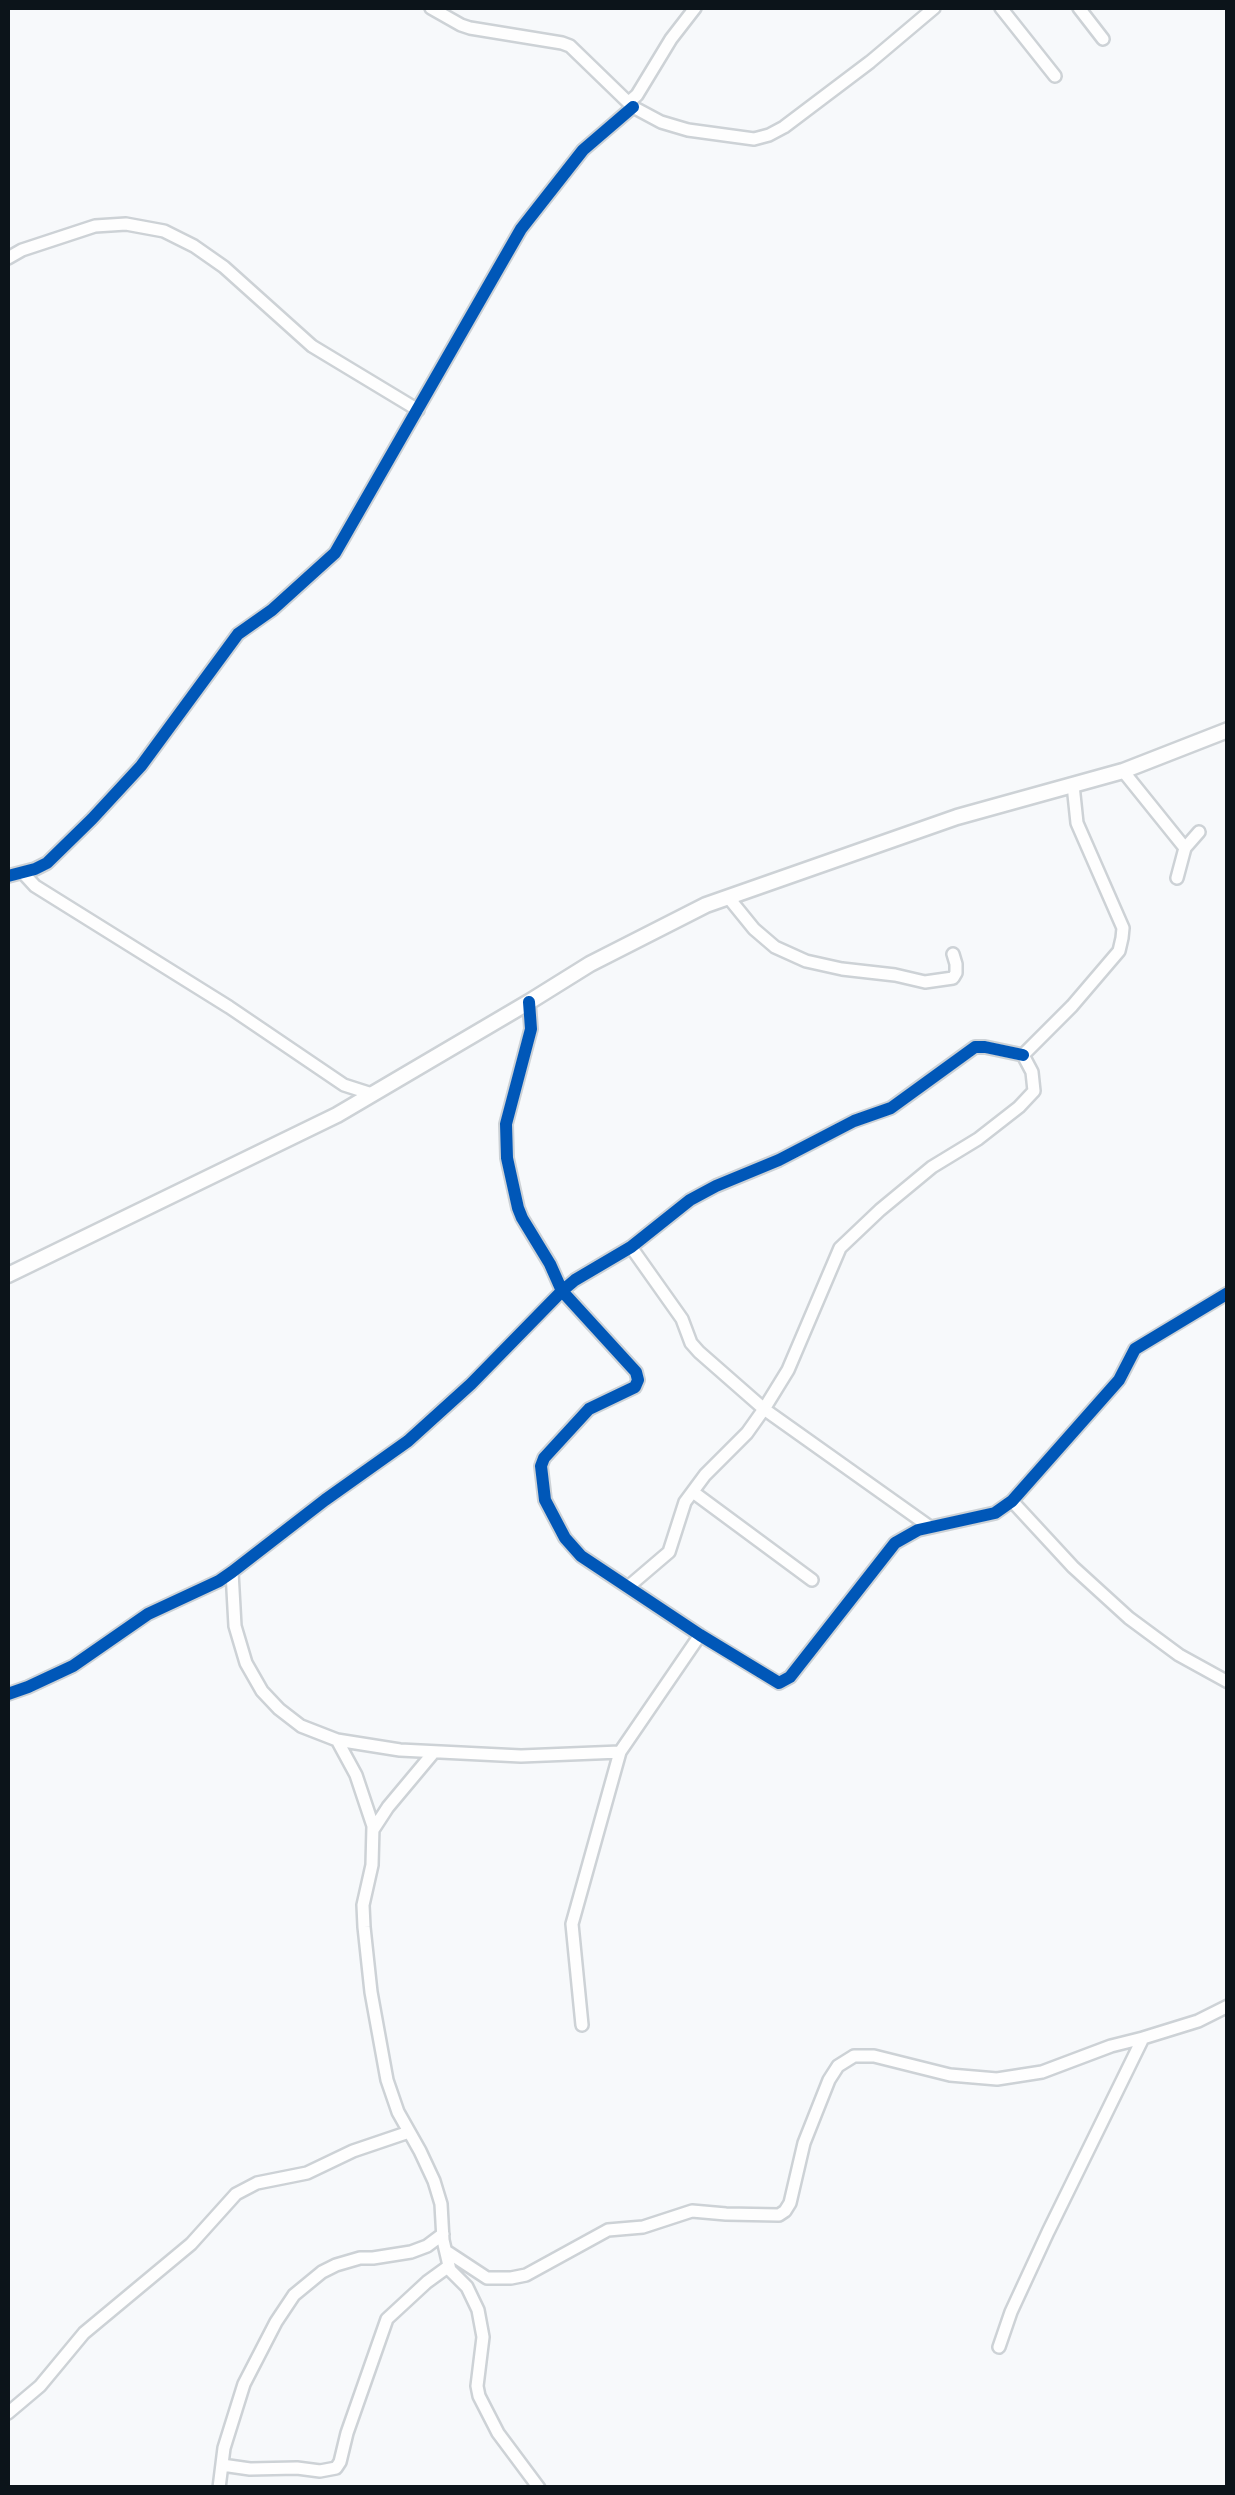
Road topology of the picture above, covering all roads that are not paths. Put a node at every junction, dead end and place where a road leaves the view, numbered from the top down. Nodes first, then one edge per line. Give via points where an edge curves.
1 (431, 8) edge
2 (694, 8) edge
3 (934, 8) edge
4 (1001, 8) edge
5 (1078, 8) edge
6 (1104, 39) dead end
7 (1055, 76) dead end
8 (631, 105) junction
9 (8, 258) edge
10 (418, 410) junction
11 (1228, 730) edge
12 (1123, 771) junction
13 (1073, 785) junction
14 (1199, 832) dead end
15 (1185, 848) junction
16 (22, 874) junction
17 (8, 876) edge
18 (1178, 878) dead end
19 (728, 897) junction
20 (953, 954) dead end
21 (529, 1002) junction
22 (1023, 1055) junction
23 (372, 1094) junction
24 (631, 1247) junction
25 (8, 1275) edge
26 (562, 1291) junction
27 (1228, 1292) edge
28 (764, 1409) junction
29 (693, 1492) junction
30 (1012, 1500) junction
31 (930, 1527) junction
32 (232, 1572) junction
33 (812, 1580) dead end
34 (628, 1586) junction
35 (700, 1635) junction
36 (1228, 1682) edge
37 (8, 1694) edge
38 (336, 1740) junction
39 (434, 1752) junction
40 (620, 1752) junction
41 (373, 1830) junction
42 (1228, 2006) edge
43 (582, 2026) dead end
44 (1143, 2038) junction
45 (409, 2132) junction
46 (443, 2234) junction
47 (446, 2251) junction
48 (449, 2266) junction
49 (999, 2348) dead end
50 (8, 2413) edge
51 (222, 2465) junction
52 (219, 2488) edge
53 (540, 2488) edge

1 - 8 street via 470,28 570,46
2 - 8 street
3 - 8 street via 769,135 688,130
4 - 7 street
5 - 6 street
8 - 10 street via 584,150 520,229
9 - 10 street via 95,226 164,231 224,267 312,346
10 - 16 street via 335,553 238,634 122,789 46,863
11 - 12 main road
12 - 13 main road
12 - 15 street
13 - 19 main road via 957,817
13 - 22 street via 1077,823 1122,938 1119,951
14 - 15 street
15 - 18 street
16 - 17 street
16 - 23 street via 344,1086
19 - 20 street via 775,947 806,962 925,982 953,978
19 - 21 main road via 590,964
21 - 23 main road
21 - 26 street via 531,1030 506,1124 506,1158 522,1218
22 - 24 street via 975,1048 891,1108 690,1200
22 - 28 street via 1034,1090 1019,1107 932,1168 840,1248 788,1370
23 - 25 main road
24 - 26 street
24 - 28 street via 682,1319 690,1343
26 - 32 street via 408,1441
26 - 34 street via 638,1380 636,1388 590,1409 544,1458 545,1500 581,1556
27 - 30 street via 1135,1349 1119,1380
28 - 29 street
28 - 31 street
29 - 33 street
29 - 34 street via 668,1552
30 - 31 street via 994,1513
30 - 36 street via 1129,1618
31 - 35 street via 894,1543 779,1683
32 - 37 street via 148,1614 74,1666
32 - 38 street via 235,1626 256,1682 301,1726
34 - 35 street
35 - 40 street
38 - 39 street
38 - 41 street via 356,1775
39 - 40 street
39 - 41 street
40 - 43 street via 572,1924
41 - 45 street via 363,1905 367,1962 387,2080
42 - 44 street
44 - 47 street via 1042,2072 997,2079 854,2056 829,2080 790,2203 780,2215 692,2211 608,2230 511,2278 487,2278
44 - 49 street
45 - 46 street via 434,2181
45 - 50 street via 308,2174 236,2194 191,2244 84,2333
46 - 47 street
46 - 51 street via 411,2252 336,2265 294,2296 244,2384
47 - 48 street
48 - 51 street via 387,2319 336,2468
48 - 53 street via 467,2287 482,2323 477,2386 484,2408
51 - 52 street

